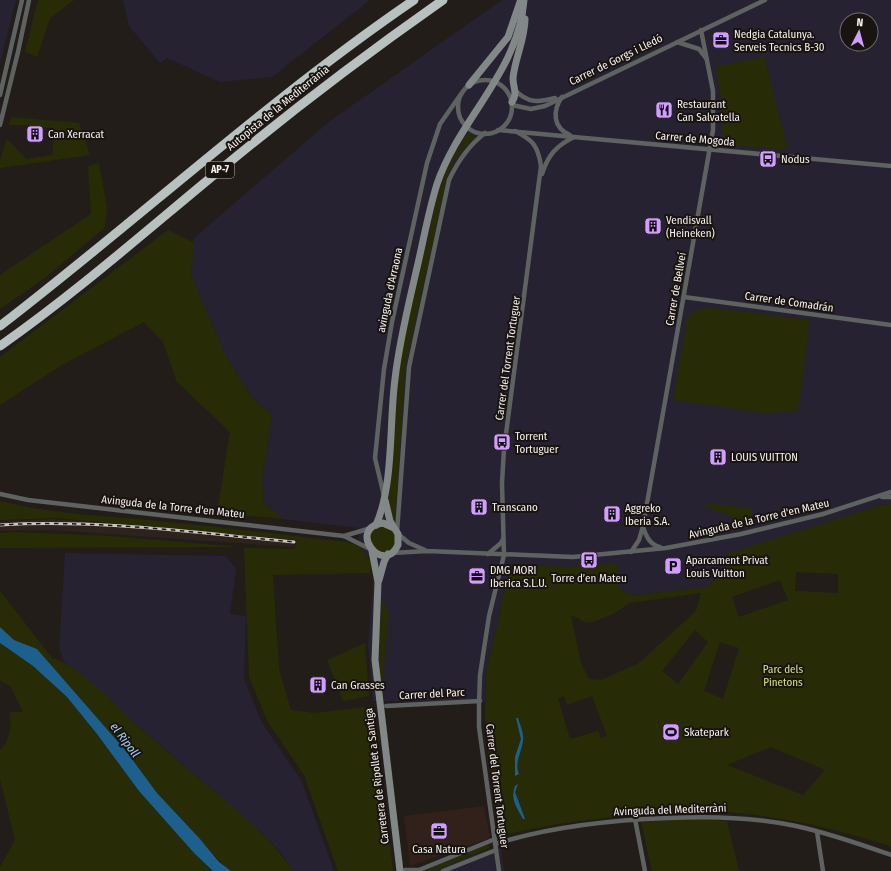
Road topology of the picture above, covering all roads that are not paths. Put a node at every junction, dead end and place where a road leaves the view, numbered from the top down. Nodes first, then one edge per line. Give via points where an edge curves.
1 (22, 0) edge
2 (29, 0) edge
3 (414, 0) edge
4 (443, 0) edge
5 (520, 0) edge
6 (524, 0) edge
7 (765, 0) edge
8 (701, 30) junction
9 (676, 41) junction
10 (707, 59) junction
11 (469, 85) junction
12 (515, 90) junction
13 (461, 94) junction
14 (0, 95) edge
15 (563, 96) junction
16 (512, 104) junction
17 (0, 125) edge
18 (498, 130) junction
19 (514, 131) junction
20 (485, 134) junction
21 (574, 137) junction
22 (710, 149) junction
23 (891, 166) edge
24 (540, 181) junction
25 (684, 296) junction
26 (891, 325) edge
27 (0, 326) edge
28 (0, 346) edge
29 (0, 494) edge
30 (891, 495) edge
31 (384, 498) junction
32 (374, 526) junction
33 (643, 526) junction
34 (396, 531) junction
35 (344, 536) junction
36 (504, 537) junction
37 (666, 548) junction
38 (371, 550) junction
39 (427, 551) junction
40 (632, 552) junction
41 (390, 554) junction
42 (488, 554) junction
43 (504, 555) junction
44 (378, 582) junction
45 (480, 701) junction
46 (386, 706) dead end
47 (635, 819) junction
48 (817, 832) junction
49 (495, 842) junction
50 (496, 850) junction
51 (891, 855) edge
52 (402, 870) edge
53 (443, 871) edge
54 (499, 871) edge
55 (644, 871) edge
56 (823, 871) edge

1 - 14 street
2 - 17 street
3 - 27 highway, Autopista de la Mediterrània / AP-7 via 302,81
4 - 28 highway, Autopista de la Mediterrània / AP-7 via 307,99 79,287
5 - 11 main road via 508,37
6 - 12 main road via 522,45 513,77
6 - 31 main road via 517,37 500,72 452,148 437,184 400,343
7 - 8 street, Carrer de Gorgs i Lledó
8 - 9 street, Carrer de Gorgs i Lledó
8 - 10 street, Carrer de Bellveí
9 - 10 street, Carrer de Gorgs i Lledó via 699,49
9 - 15 street, Carrer de Gorgs i Lledó
10 - 22 street, Carrer de Bellveí via 713,90 713,130
11 - 13 street
11 - 16 street via 482,80 495,82 506,91
12 - 15 street, Carrer de Gorgs i Lledó via 526,98 538,102
12 - 16 main road
13 - 20 street via 458,103 463,122 470,129
13 - 31 street, avinguda d'Arraona via 440,124 427,163 392,322 384,369 375,458
15 - 16 street, Carrer de Gorgs i Lledó via 545,106 531,109
15 - 21 street, Carrer de Gorgs i Lledó via 555,111 556,120 559,127
16 - 18 street via 508,121
18 - 19 street, Carrer de Mogoda
18 - 20 street
19 - 21 street, Carrer de Mogoda
19 - 24 street, Carrer del Torrent Tortuguer via 527,137 539,153
20 - 34 street via 472,143 449,180 409,367
21 - 22 street, Carrer de Mogoda
21 - 24 street, Carrer del Torrent Tortuguer via 560,144 550,155
22 - 23 street, Carrer de Mogoda
22 - 25 street, Carrer de Bellveí
24 - 36 street, Carrer del Torrent Tortuguer via 504,449
25 - 26 street, Carrer de Comadrán
25 - 33 street, Carrer de Bellveí
29 - 35 street, Avinguda de la Torre d'en Mateu via 28,500
30 - 37 street, Avinguda de la Torre d'en Mateu via 741,534
31 - 32 main road
31 - 34 main road
32 - 34 main road via 385,524
32 - 35 street, Avinguda de la Torre d'en Mateu
32 - 38 main road via 367,537
33 - 37 street via 649,540 655,546
33 - 40 street, Carrer de Bellveí
34 - 39 street, Avinguda de la Torre d'en Mateu via 409,543
34 - 41 main road via 398,545
35 - 38 street, Avinguda de la Torre d'en Mateu
36 - 42 street
36 - 43 street, Carrer del Torrent Tortuguer
37 - 40 street, Avinguda de la Torre d'en Mateu
38 - 41 main road via 382,555
38 - 44 main road
39 - 41 street, Avinguda de la Torre d'en Mateu
39 - 42 street, Avinguda de la Torre d'en Mateu
40 - 43 street, Avinguda de la Torre d'en Mateu via 573,557
41 - 44 main road via 384,562
42 - 43 street, Avinguda de la Torre d'en Mateu
43 - 45 street, Carrer del Torrent Tortuguer via 489,616 480,675
44 - 52 main road, Carretera de Ripollet a Santiga via 375,660
45 - 46 street, Carrer del Parc
45 - 49 street, Carrer del Torrent Tortuguer via 479,727
47 - 48 street, Avinguda del Mediterràni via 697,816 733,818 795,826
47 - 49 street, Avinguda del Mediterràni via 562,827
47 - 55 street
48 - 51 street, Avinguda del Mediterràni
48 - 56 street
49 - 50 street, Carrer del Torrent Tortuguer
49 - 52 street, Avinguda del Mediterràni via 418,870
50 - 53 street
50 - 54 street, Carrer del Torrent Tortuguer

